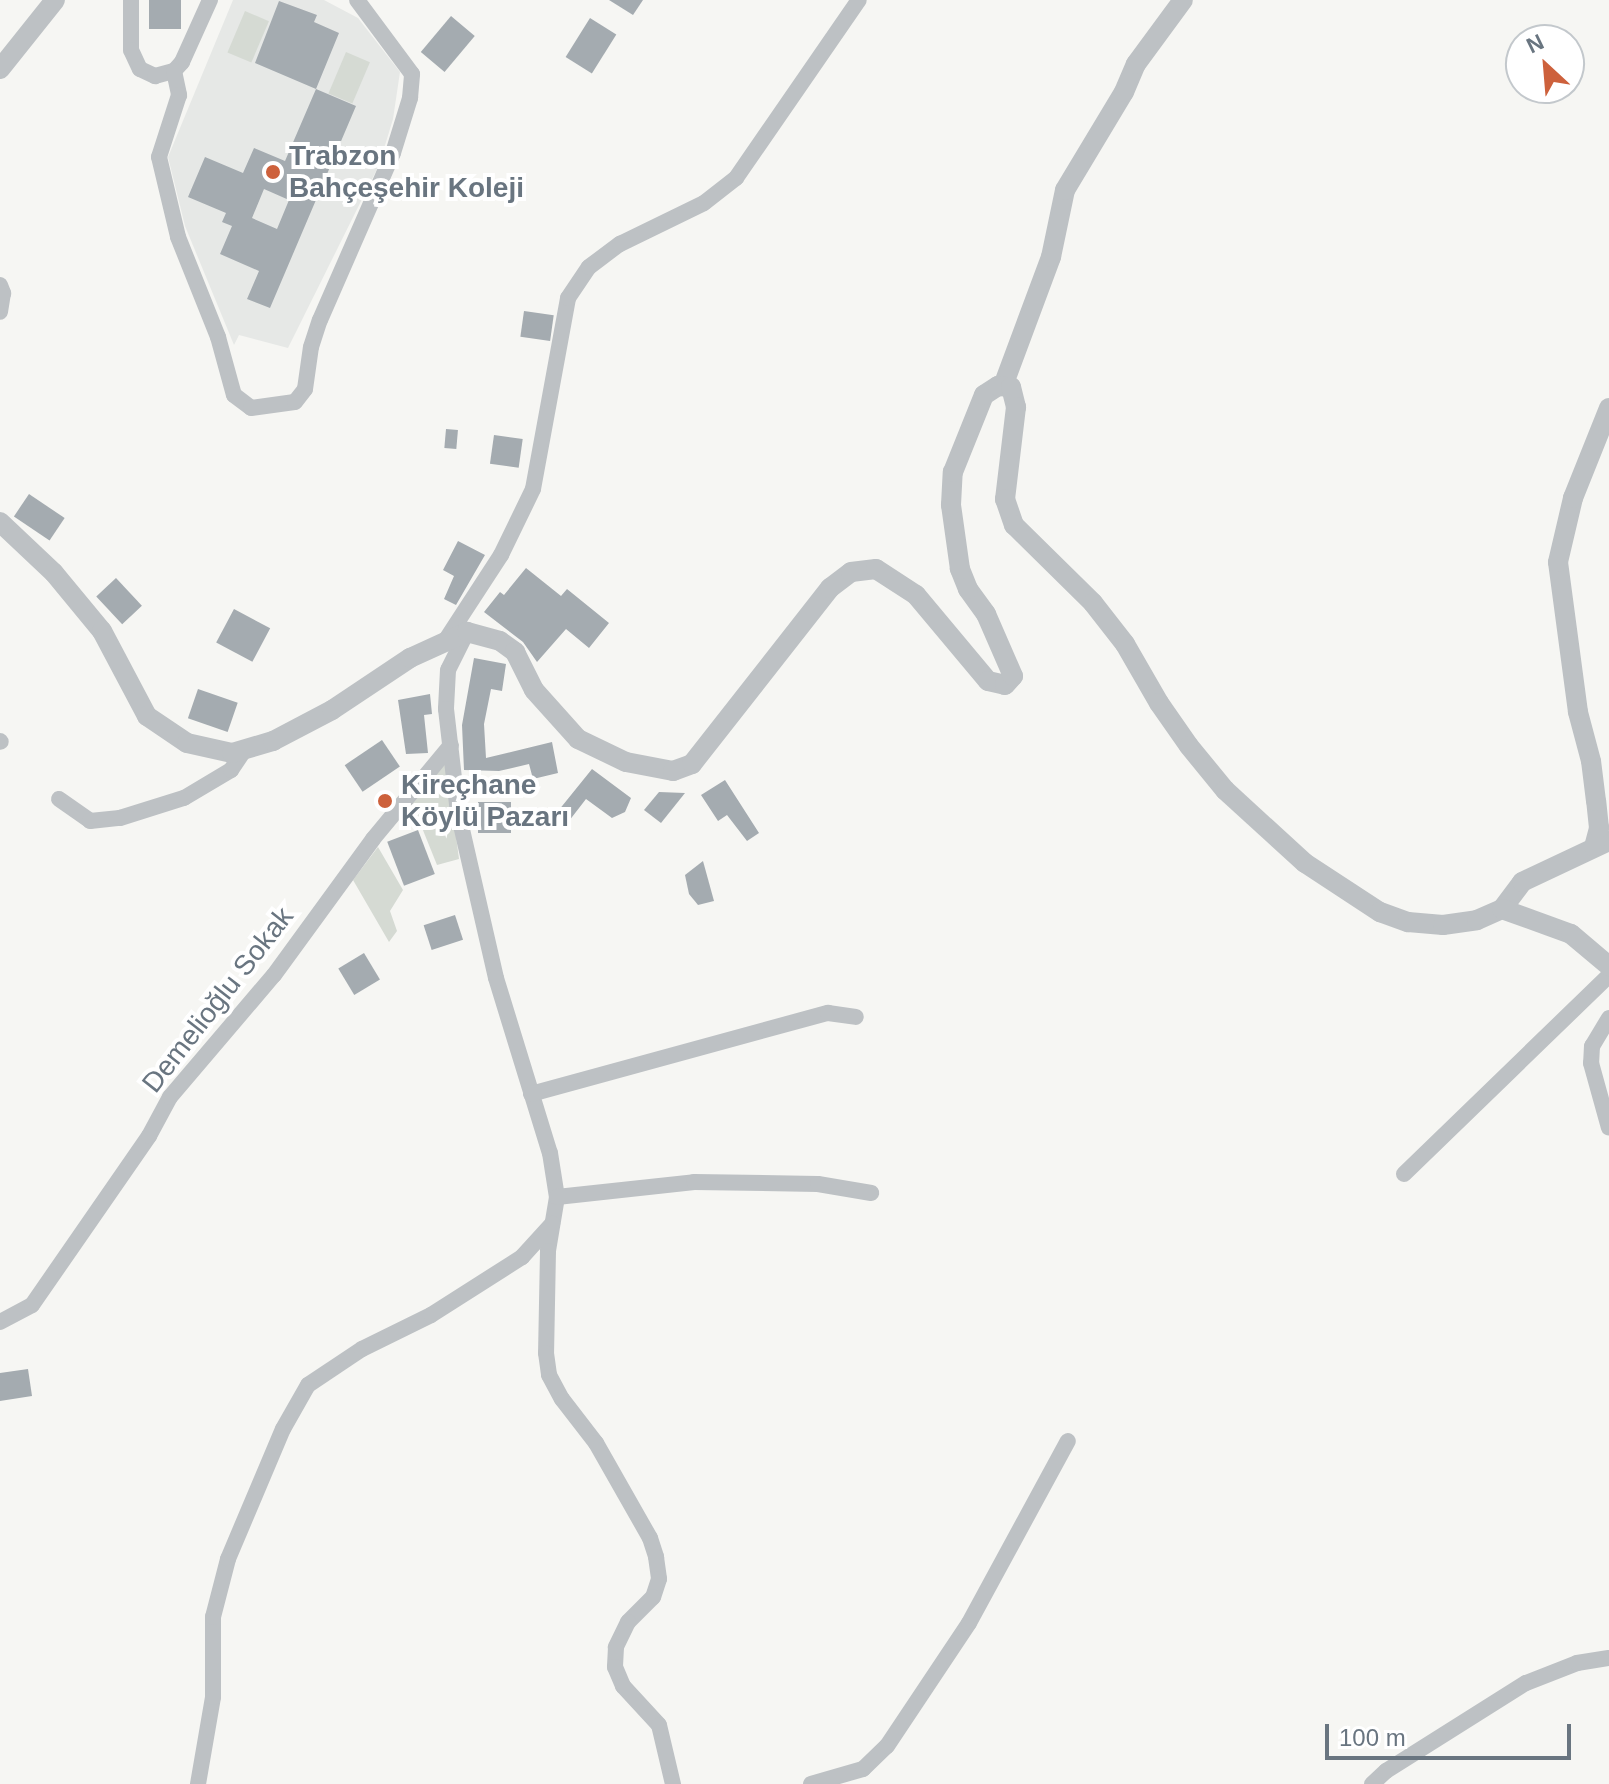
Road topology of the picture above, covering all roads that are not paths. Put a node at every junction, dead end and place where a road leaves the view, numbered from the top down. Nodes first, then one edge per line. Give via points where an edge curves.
1 (55, 0) edge
2 (131, 0) edge
3 (210, 0) edge
4 (357, 0) edge
5 (859, 0) edge
6 (1183, 0) edge
7 (0, 69) edge
8 (174, 71) junction
9 (0, 285) edge
10 (0, 312) edge
11 (1003, 386) junction
12 (1609, 408) edge
13 (2, 528) edge
14 (467, 632) junction
15 (445, 641) junction
16 (451, 745) junction
17 (245, 749) junction
18 (59, 799) dead end
19 (1602, 844) edge
20 (1502, 909) junction
21 (1609, 966) edge
22 (1609, 975) edge
23 (856, 1017) dead end
24 (1609, 1018) edge
25 (531, 1094) junction
26 (1609, 1128) edge
27 (1404, 1174) dead end
28 (871, 1193) dead end
29 (557, 1197) junction
30 (553, 1223) junction
31 (0, 1322) edge
32 (1068, 1441) dead end
33 (1609, 1658) edge
34 (198, 1784) edge
35 (673, 1784) edge
36 (811, 1784) edge
37 (1372, 1784) edge

1 - 7 street
2 - 8 street via 135,61 147,74
3 - 8 street via 189,52
4 - 8 street via 412,74 410,98 404,126 320,320 305,389 295,402 251,408 234,395 218,337 178,237 159,157 179,95
5 - 15 street via 736,178 704,203 620,244 589,267 568,298 533,489 501,555
6 - 11 street via 1136,64 1065,190 1051,257
9 - 10 street
11 - 14 street via 984,395 953,472 951,505 960,569 1013,676 1005,685 988,681 905,587 876,569 851,572 830,588 692,764 673,771 651,769 600,753 578,739 534,690 515,652 500,641
11 - 20 street via 1011,387 1016,407 1005,499 1014,525 1109,623 1159,703 1225,790 1305,863 1380,912 1408,922 1443,925 1477,920
12 - 19 street via 1573,498 1558,562
13 - 17 street via 54,573 102,631 147,716 166,732 199,747 232,753
14 - 15 street
14 - 16 street via 448,670
15 - 17 street via 332,710 273,741
16 - 25 street via 458,812 496,978
16 - 31 street, Demelioğlu Sokak via 373,839 274,975 170,1097 149,1136 32,1305
17 - 18 street via 231,770 184,798 120,818 90,821
19 - 20 street via 1522,882
20 - 21 street via 1571,934
22 - 27 street
23 - 25 street via 828,1013
24 - 26 street via 1592,1046 1591,1063
25 - 29 street
28 - 29 street via 818,1184 694,1182
29 - 30 street
30 - 34 street via 522,1257 308,1385 283,1429 228,1559 213,1617 213,1697
30 - 35 street via 549,1375 596,1443 656,1557 659,1579 653,1597 628,1622 616,1647 615,1667 623,1686 659,1725
32 - 36 street via 969,1623 887,1746 863,1769
33 - 37 street via 1577,1663 1526,1683

